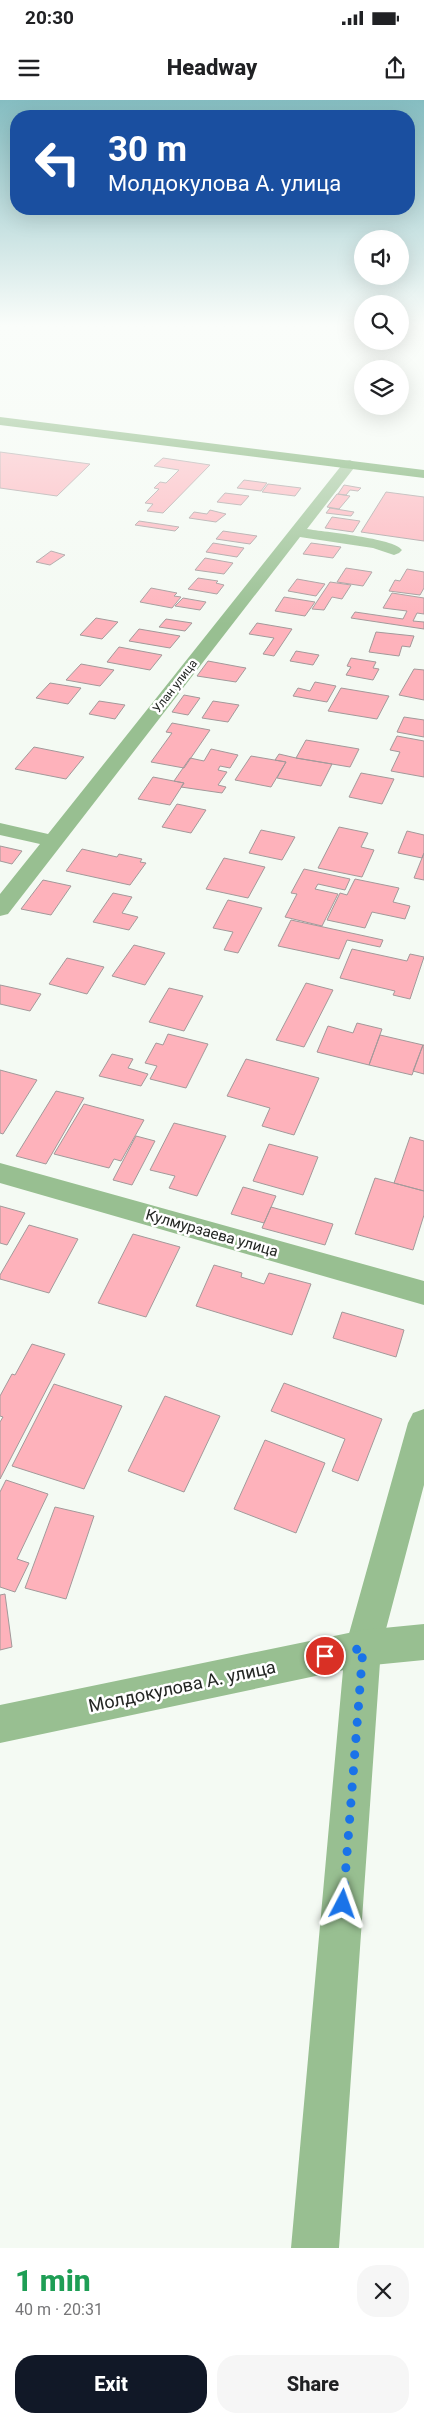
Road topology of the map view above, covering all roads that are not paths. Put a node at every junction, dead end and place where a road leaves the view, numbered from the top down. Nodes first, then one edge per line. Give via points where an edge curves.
1 (18, 423) edge
2 (350, 464) junction
3 (424, 474) edge
4 (296, 532) junction
5 (394, 550) dead end
6 (0, 828) edge
7 (53, 840) junction
8 (0, 909) edge
9 (0, 1173) edge
10 (424, 1293) edge
11 (424, 1422) edge
12 (424, 1642) edge
13 (363, 1648) junction
14 (0, 1724) edge
15 (315, 2248) edge

1 - 2 main road
2 - 3 main road
2 - 4 street, Улан улица
4 - 5 street via 376,544
4 - 7 street, Улан улица
6 - 7 street
7 - 8 street, Улан улица
9 - 10 street, Кулмурзаева улица
11 - 13 street
12 - 13 street, Молдокулова А. улица
13 - 14 street, Молдокулова А. улица
13 - 15 street

